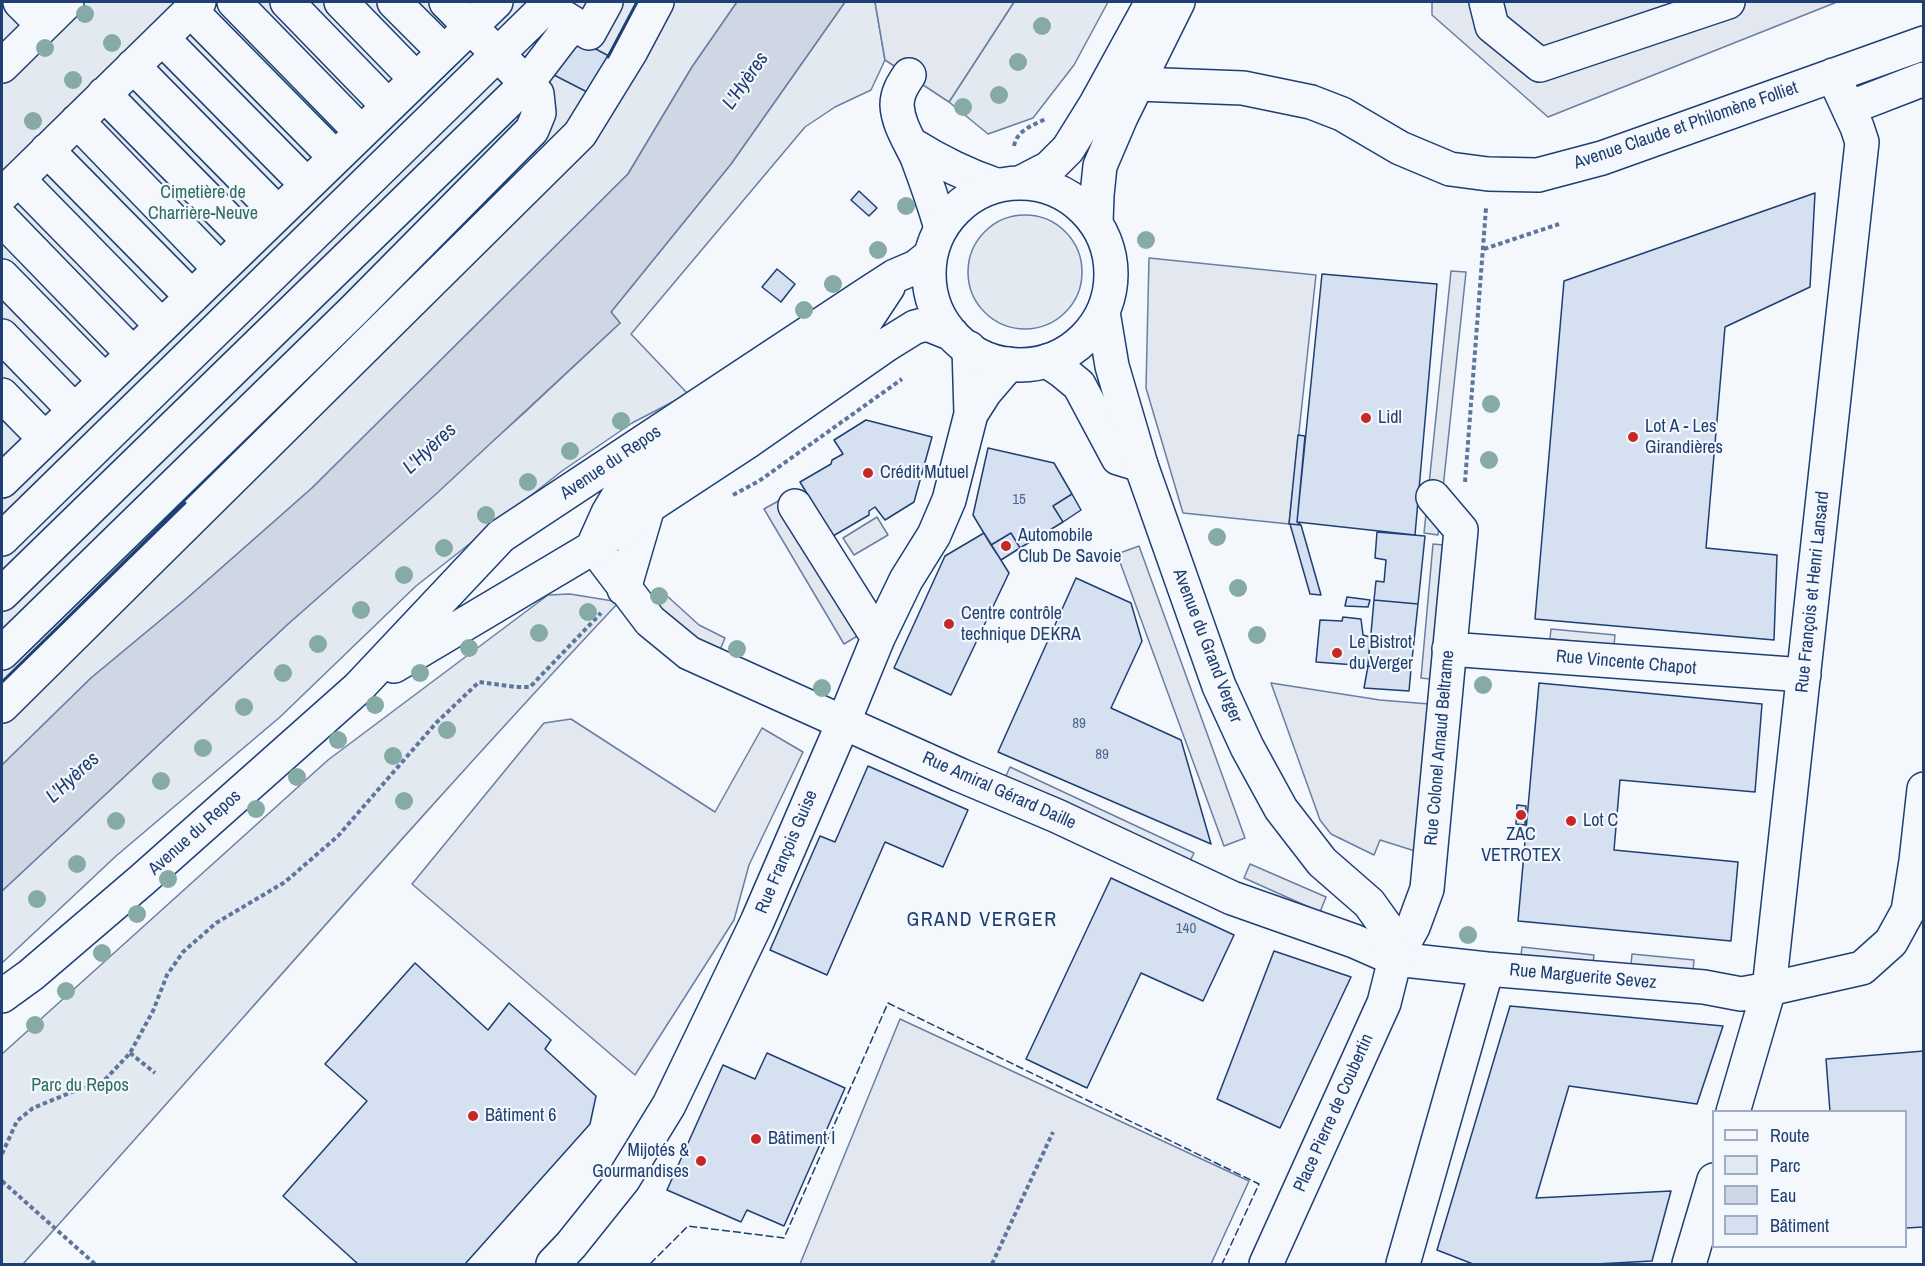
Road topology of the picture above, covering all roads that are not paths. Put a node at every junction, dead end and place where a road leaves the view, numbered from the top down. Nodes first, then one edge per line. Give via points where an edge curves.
1 (20, 2) edge
2 (67, 2) edge
3 (234, 2) edge
4 (287, 2) edge
5 (341, 2) edge
6 (394, 2) edge
7 (446, 2) edge
8 (496, 2) edge
9 (657, 2) edge
10 (1152, 2) edge
11 (1178, 2) edge
12 (1728, 2) edge
13 (546, 3) edge
14 (602, 3) edge
15 (1489, 3) edge
16 (194, 6) edge
17 (43, 25) junction
18 (574, 25) junction
19 (471, 26) junction
20 (162, 38) junction
21 (1923, 44) edge
22 (444, 52) junction
23 (6, 54) edge
24 (500, 54) junction
25 (133, 66) junction
26 (909, 75) dead end
27 (1833, 75) junction
28 (416, 79) junction
29 (1923, 79) edge
30 (527, 83) junction
31 (1137, 84) junction
32 (104, 94) junction
33 (388, 106) junction
34 (1849, 108) junction
35 (77, 121) junction
36 (361, 132) junction
37 (911, 144) junction
38 (47, 150) junction
39 (335, 157) junction
40 (392, 159) junction
41 (1009, 184) junction
42 (307, 185) junction
43 (10, 187) edge
44 (420, 187) junction
45 (278, 213) junction
46 (449, 215) junction
47 (2, 219) edge
48 (1096, 223) junction
49 (249, 241) junction
50 (936, 242) junction
51 (220, 269) junction
52 (2, 276) edge
53 (895, 276) junction
54 (192, 297) junction
55 (1103, 312) junction
56 (232, 315) junction
57 (162, 326) junction
58 (2, 336) edge
59 (961, 341) junction
60 (259, 343) junction
61 (133, 354) junction
62 (1047, 361) junction
63 (1009, 364) junction
64 (289, 373) junction
65 (105, 381) junction
66 (2, 395) edge
67 (74, 410) junction
68 (971, 414) junction
69 (18, 460) edge
70 (1141, 465) junction
71 (55, 487) junction
72 (1433, 497) dead end
73 (795, 506) dead end
74 (648, 507) junction
75 (82, 514) junction
76 (2, 539) edge
77 (112, 546) junction
78 (594, 547) junction
79 (624, 589) junction
80 (2, 594) edge
81 (878, 638) junction
82 (1449, 649) junction
83 (2, 653) edge
84 (1804, 675) junction
85 (358, 688) junction
86 (2, 706) edge
87 (844, 721) junction
88 (1923, 789) edge
89 (1395, 959) junction
90 (1487, 969) junction
91 (31, 975) junction
92 (1769, 989) junction
93 (2, 996) edge
94 (2, 1006) edge
95 (1735, 1110) edge
96 (1712, 1184) edge
97 (554, 1264) edge
98 (1266, 1264) edge
99 (1403, 1264) edge
100 (1689, 1264) edge

1 - 17 street
2 - 17 street
3 - 36 street
4 - 33 street
5 - 28 street
6 - 22 street
7 - 19 street
8 - 19 street
9 - 86 street via 580,134
10 - 41 street via 1068,149 1049,168
11 - 31 street
12 - 15 street via 1540,65 1492,26
13 - 18 street
13 - 24 street
14 - 18 street via 589,33
16 - 20 street
16 - 39 street
17 - 23 street
18 - 30 street
19 - 22 street
19 - 24 street
20 - 25 street
20 - 42 street
21 - 27 street, Avenue Claude et Philomène Folliet
22 - 28 street
24 - 30 street
24 - 40 street
25 - 32 street
25 - 45 street
26 - 37 street via 897,102 899,120
27 - 31 street, Avenue Claude et Philomène Folliet via 1602,158 1538,175 1450,169 1311,102 1243,88
27 - 34 street, Rue François et Henri Lansard
28 - 33 street
29 - 34 street
30 - 44 street
30 - 46 street via 537,94 539,113 532,130
31 - 48 street via 1100,166
32 - 35 street
32 - 49 street
33 - 36 street
34 - 84 street, Rue François et Henri Lansard via 1862,142
35 - 38 street
35 - 51 street
36 - 39 street
37 - 41 street via 953,168
37 - 50 street via 931,192
38 - 43 street
38 - 54 street
39 - 42 street
40 - 44 street
40 - 56 street
41 - 48 street via 1051,188 1077,202
41 - 50 street via 974,195 955,209
42 - 45 street
43 - 57 street
44 - 46 street
44 - 60 street
45 - 49 street
46 - 64 street
47 - 61 street
48 - 55 street via 1107,244 1112,267
49 - 51 street
50 - 53 street, Avenue du Repos via 916,267
50 - 59 street via 929,283 937,310
51 - 54 street
52 - 65 street
53 - 78 street, Avenue du Repos via 853,340 623,488
53 - 85 street, Avenue du Repos via 501,536
54 - 57 street
55 - 62 street via 1080,342
55 - 70 street, Avenue du Grand Verger via 1112,366
56 - 60 street
56 - 71 street
57 - 61 street
58 - 67 street
59 - 63 street via 988,359
59 - 68 street, Rue François Guise
59 - 74 street, Avenue du Repos via 927,324 915,327
60 - 64 street
60 - 75 street
61 - 65 street
62 - 63 street
62 - 70 street via 1079,385 1118,458
63 - 68 street, Rue François Guise
64 - 77 street
65 - 67 street
66 - 69 street
67 - 69 street
68 - 81 street, Rue François Guise via 949,500
69 - 71 street
70 - 89 street, Avenue du Grand Verger via 1219,686 1247,747 1281,809 1322,862 1369,903 1387,928
71 - 75 street
71 - 76 street
72 - 82 street, Rue Colonel Arnaud Beltrame via 1461,530
73 - 81 street
74 - 78 street, Avenue du Repos
74 - 79 street
75 - 77 street
75 - 80 street
77 - 83 street
78 - 79 street, Rue Amiral Gérard Daille
78 - 85 street, Avenue du Repos
79 - 87 street, Rue Amiral Gérard Daille via 650,621 689,653
81 - 87 street, Rue François Guise
82 - 84 street, Rue Vincente Chapot
82 - 89 street, Rue Colonel Arnaud Beltrame via 1427,889 1413,927
84 - 92 street, Rue François et Henri Lansard
85 - 91 street, Avenue du Repos
87 - 89 street, Rue Amiral Gérard Daille via 1232,898
87 - 97 street, Rue François Guise via 757,922 669,1105 623,1180
88 - 92 street, Rue Marguerite Sevez via 1908,911 1891,942 1862,968
89 - 90 street, Rue Marguerite Sevez
89 - 98 street, Place Pierre de Coubertin via 1384,1003
90 - 92 street, Rue Marguerite Sevez via 1704,987 1741,994
90 - 99 street
91 - 93 street, Avenue du Repos
91 - 94 street, Avenue du Repos
92 - 95 street, Rue François et Henri Lansard
96 - 100 street

